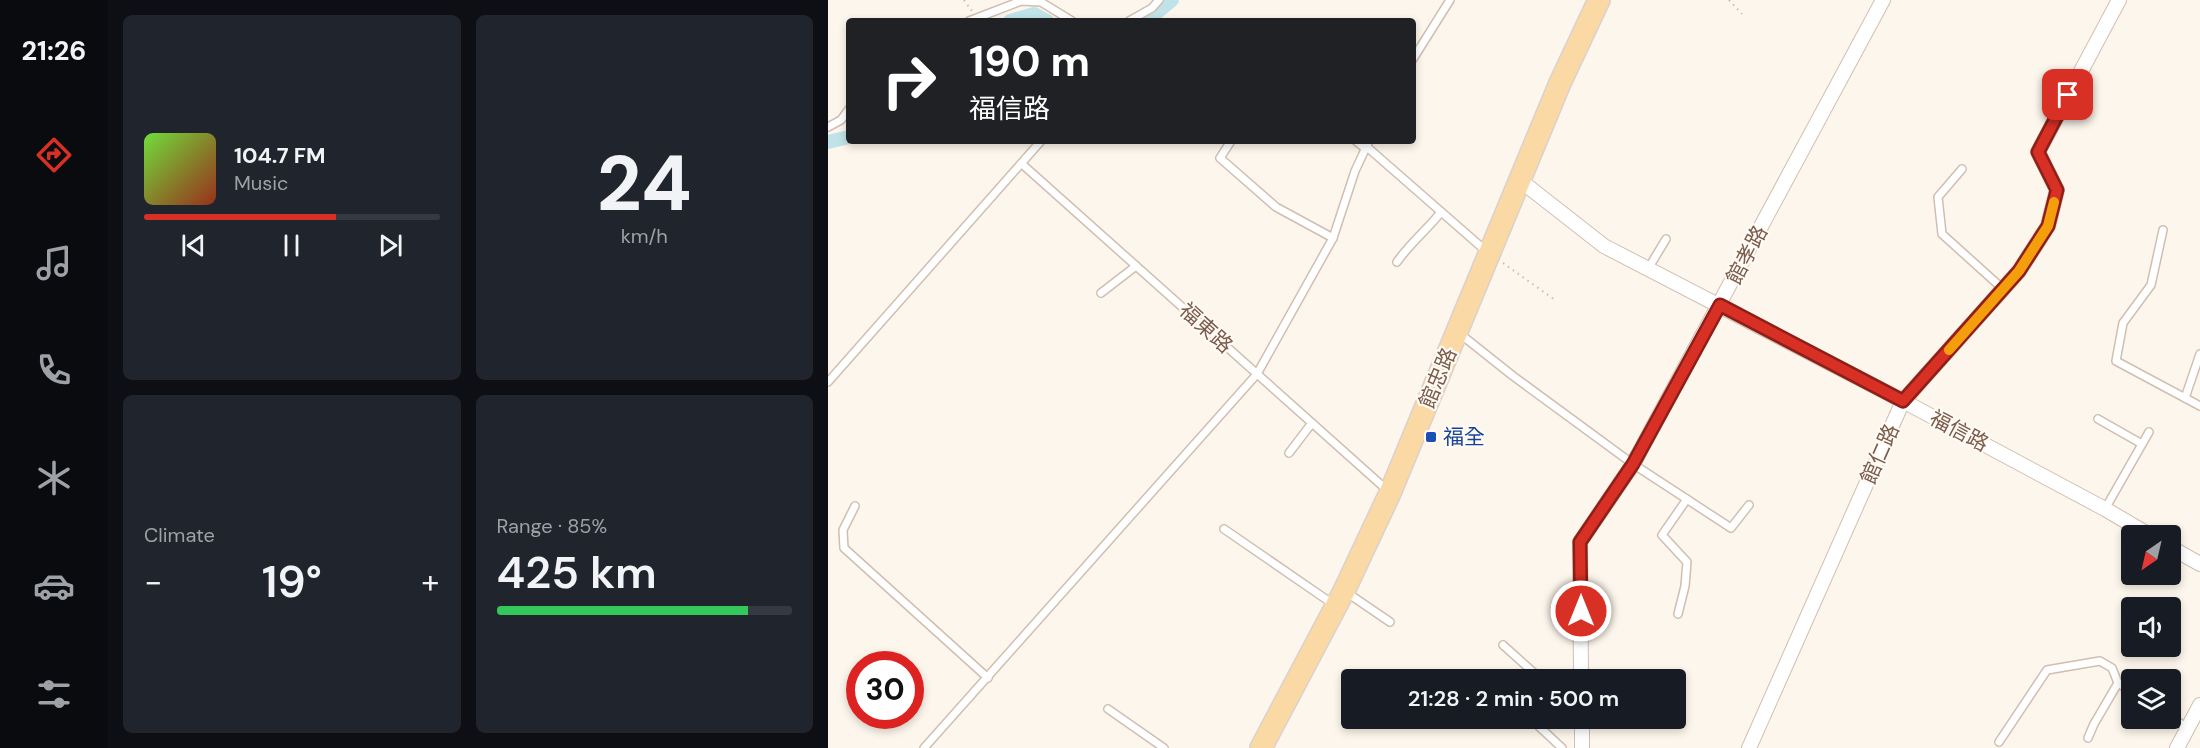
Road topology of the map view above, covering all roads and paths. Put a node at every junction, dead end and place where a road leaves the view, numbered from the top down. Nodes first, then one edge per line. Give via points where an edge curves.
1 (1159, 0) edge
2 (1450, 0) edge
3 (1599, 0) edge
4 (1729, 0) edge
5 (1883, 0) edge
6 (2119, 0) edge
7 (1742, 14) dead end
8 (976, 18) edge
9 (1067, 18) edge
10 (1134, 18) edge
11 (1416, 54) edge
12 (846, 114) edge
13 (828, 127) edge
14 (1039, 144) edge
15 (1229, 144) edge
16 (1368, 146) edge
17 (1022, 164) junction
18 (1962, 169) dead end
19 (1521, 181) junction
20 (1441, 212) junction
21 (2163, 230) dead end
22 (1333, 238) junction
23 (1666, 239) dead end
24 (1490, 254) junction
25 (1397, 262) dead end
26 (1136, 266) junction
27 (1648, 268) junction
28 (2003, 289) junction
29 (1101, 293) dead end
30 (1555, 300) dead end
31 (1720, 305) junction
32 (1458, 332) junction
33 (2200, 354) edge
34 (1257, 374) junction
35 (828, 382) edge
36 (2185, 398) junction
37 (1903, 401) junction
38 (2200, 406) edge
39 (2098, 419) dead end
40 (1312, 423) junction
41 (2149, 432) dead end
42 (2142, 444) junction
43 (1289, 453) dead end
44 (1633, 464) junction
45 (1390, 493) junction
46 (1687, 499) junction
47 (1749, 505) dead end
48 (855, 506) dead end
49 (2105, 509) junction
50 (2132, 525) edge
51 (1224, 529) dead end
52 (2181, 553) edge
53 (2200, 564) edge
54 (1340, 598) junction
55 (1678, 614) dead end
56 (1390, 622) dead end
57 (1503, 645) dead end
58 (1530, 669) edge
59 (1581, 669) edge
60 (988, 678) junction
61 (2118, 683) junction
62 (2121, 685) edge
63 (2200, 705) edge
64 (1108, 709) dead end
65 (2181, 724) edge
66 (2188, 728) junction
67 (1542, 729) edge
68 (1582, 729) edge
69 (2088, 738) dead end
70 (1999, 742) dead end
71 (924, 748) edge
72 (1164, 748) edge
73 (1261, 748) edge
74 (1562, 748) edge
75 (1582, 748) edge
76 (1749, 748) edge
77 (2177, 748) edge

1 - 10 lane
2 - 11 lane
3 - 19 main road, 館忠路
4 - 7 path
5 - 31 street, 館孝路
6 - 28 street, 館仁路 via 2038,152 2057,190 2048,226
8 - 9 lane via 1021,0 1041,2
12 - 13 lane
14 - 17 lane
15 - 22 lane via 1220,158 1276,207
16 - 20 lane
16 - 22 lane via 1355,171
17 - 26 lane, 福東路
17 - 35 lane
18 - 28 lane via 1938,197 1942,234
19 - 24 main road, 館忠路
19 - 27 street, 福信路 via 1604,246
20 - 24 lane
20 - 25 lane
21 - 36 lane via 2151,285 2123,323 2116,361
22 - 34 lane
23 - 27 lane
24 - 30 path
24 - 32 main road, 館忠路
26 - 29 lane
26 - 34 lane, 福東路
27 - 31 street, 福信路
28 - 37 street, 館仁路
31 - 37 street, 福信路
31 - 44 street, 館孝路
32 - 44 lane
32 - 45 main road, 館忠路
33 - 36 lane
34 - 40 lane, 福東路
34 - 60 lane
36 - 38 lane
37 - 49 street, 福信路
37 - 76 street, 館仁路
39 - 42 lane
40 - 43 lane
40 - 45 lane, 福東路
41 - 42 lane
42 - 49 lane
44 - 46 lane
44 - 59 street, 館孝路 via 1580,542
45 - 54 main road, 館忠路
46 - 47 lane via 1731,528
46 - 55 lane via 1662,535 1687,562
48 - 60 lane via 843,530 844,548
49 - 50 street, 福信路
51 - 54 lane
52 - 53 street
54 - 56 lane
54 - 73 main road, 館忠路
57 - 58 lane
60 - 71 lane
61 - 62 lane
61 - 69 lane
61 - 70 lane via 2112,668 2100,661 2047,670
63 - 66 street
64 - 72 lane
65 - 66 lane
66 - 77 street
67 - 74 lane
68 - 75 street

